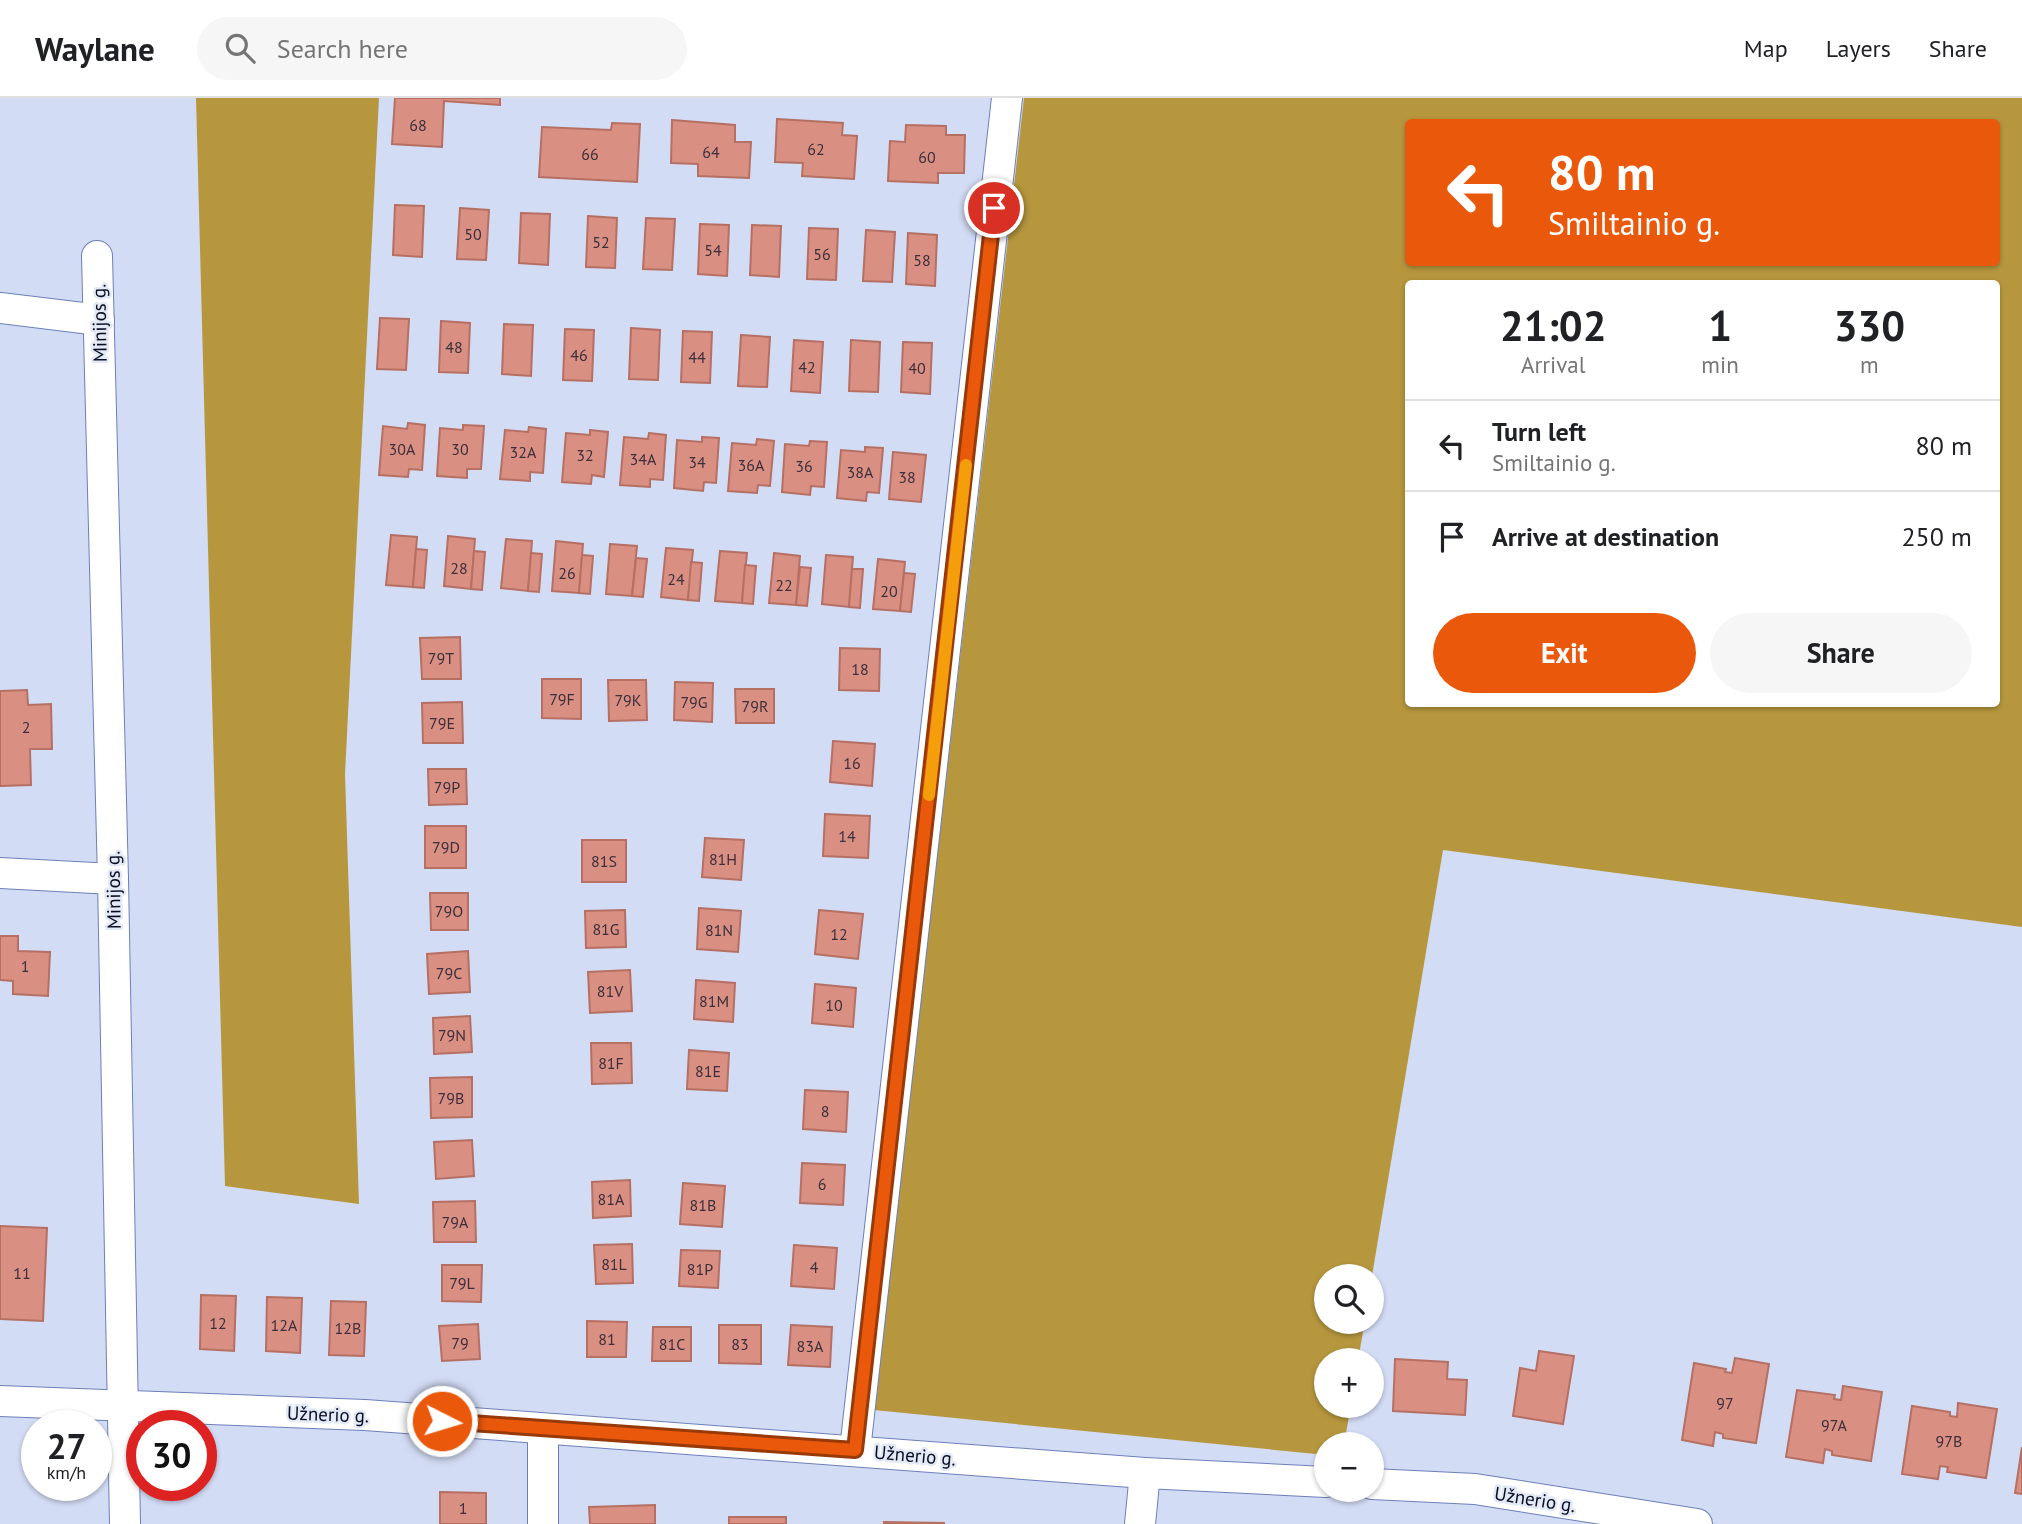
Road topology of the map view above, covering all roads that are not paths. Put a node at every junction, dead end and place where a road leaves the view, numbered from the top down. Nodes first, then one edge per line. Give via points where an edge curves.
1 (1007, 98) edge
2 (97, 256) dead end
3 (0, 308) edge
4 (99, 320) junction
5 (0, 873) edge
6 (113, 879) junction
7 (0, 1401) edge
8 (122, 1406) junction
9 (543, 1429) junction
10 (855, 1450) junction
11 (1145, 1473) junction
12 (1314, 1481) edge
13 (1384, 1485) edge
14 (125, 1524) edge
15 (543, 1524) edge
16 (1140, 1524) edge
17 (1696, 1524) edge

1 - 10 street
2 - 4 street, Minijos g.
3 - 4 street
4 - 6 street, Minijos g.
5 - 6 street
6 - 8 street, Minijos g.
7 - 8 street, Užnerio g.
8 - 9 street, Užnerio g. via 366,1415
8 - 14 street, Minijos g.
9 - 10 street, Užnerio g.
9 - 15 street
10 - 11 street, Užnerio g.
11 - 12 street, Užnerio g.
11 - 16 street
13 - 17 street, Užnerio g. via 1475,1489

